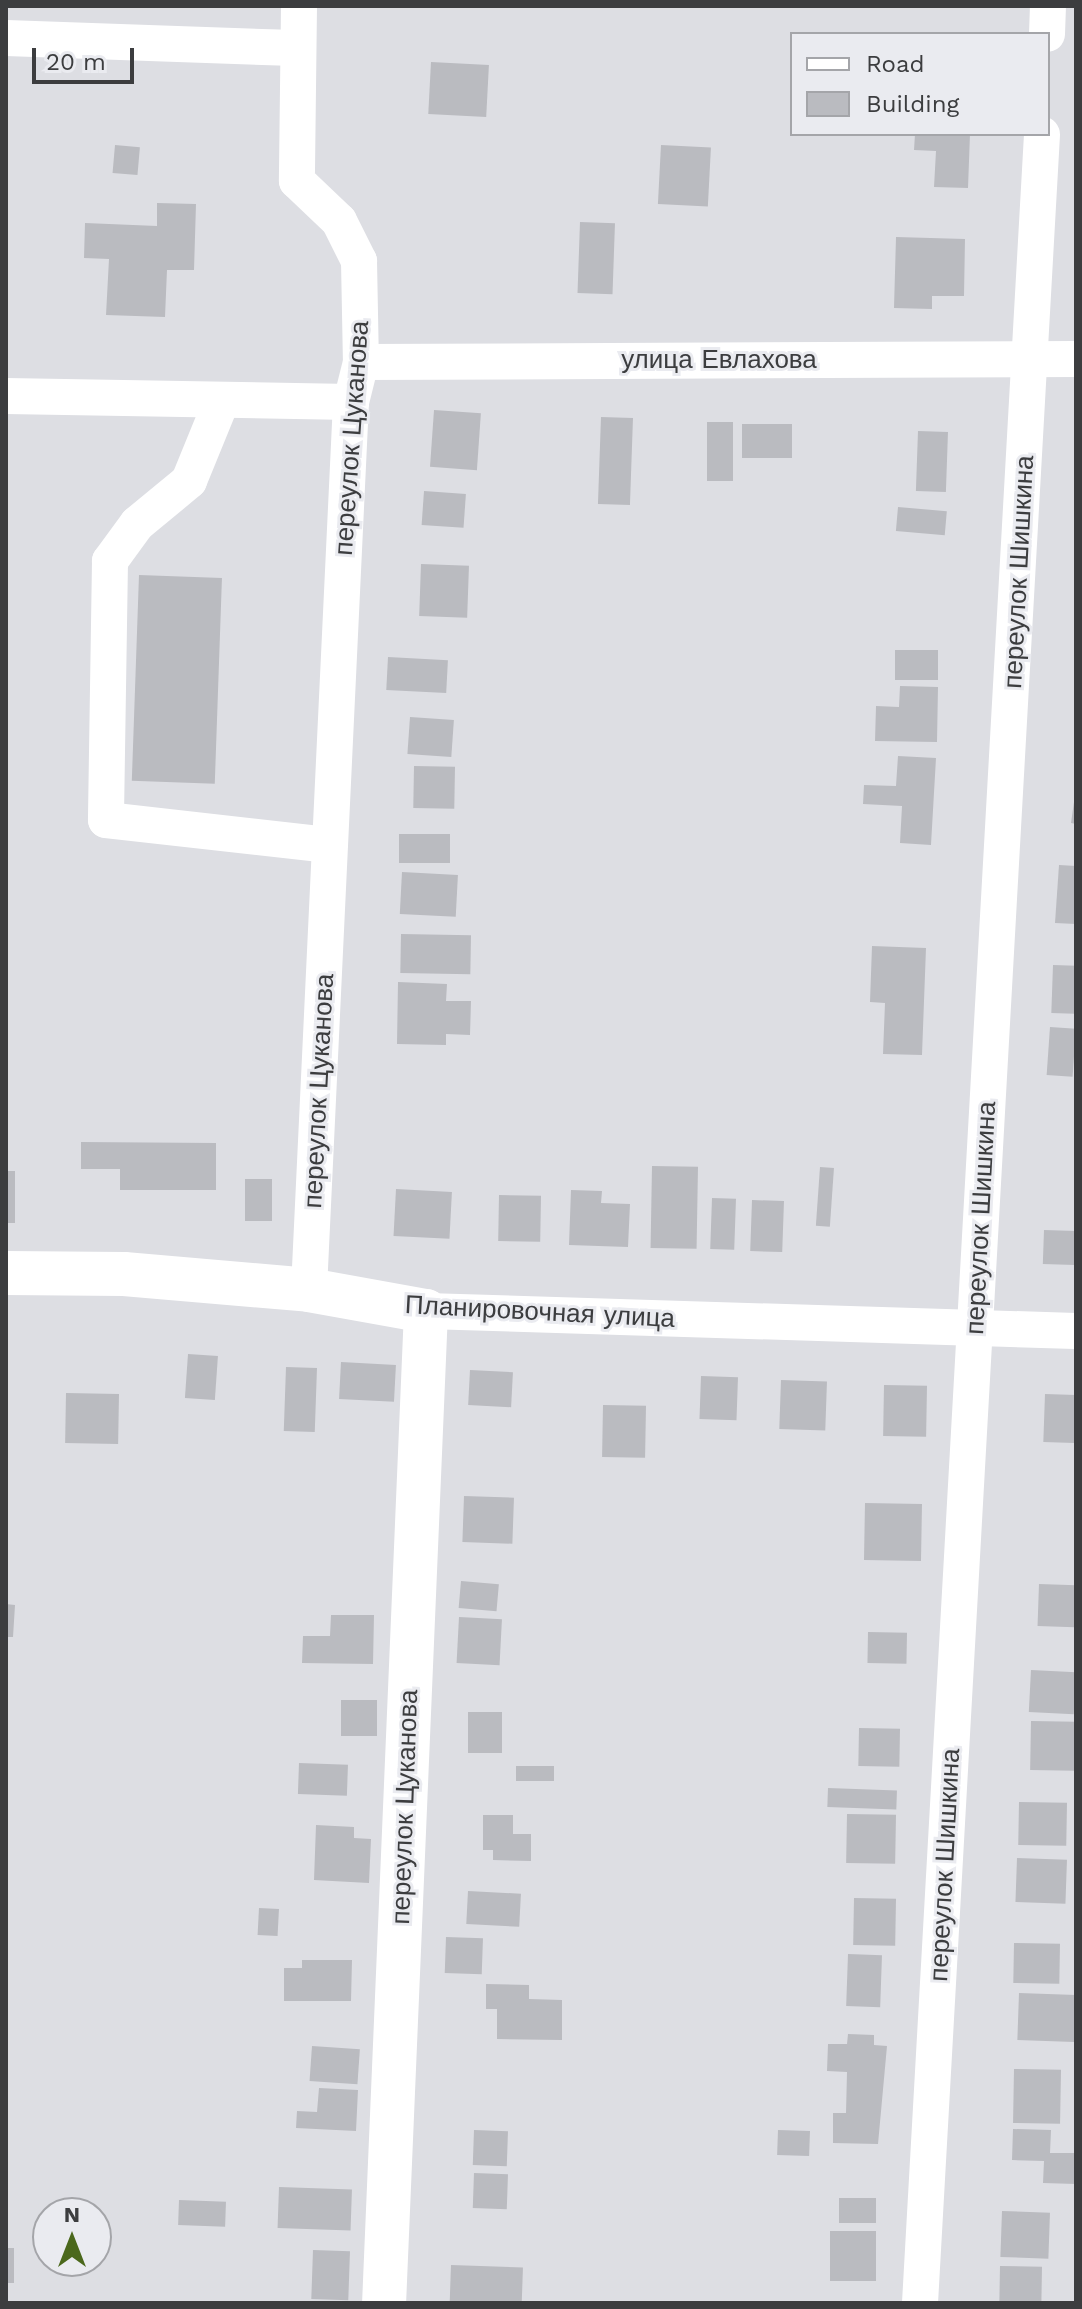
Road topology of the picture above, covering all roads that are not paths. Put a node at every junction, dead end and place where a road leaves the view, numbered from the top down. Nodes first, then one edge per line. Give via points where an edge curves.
1 (299, 6) edge
2 (1048, 6) edge
3 (1047, 32) edge
4 (6, 38) edge
5 (295, 48) junction
6 (1042, 136) edge
7 (1031, 358) junction
8 (1076, 359) edge
9 (361, 362) junction
10 (6, 396) edge
11 (222, 400) junction
12 (351, 402) junction
13 (330, 845) junction
14 (6, 1273) edge
15 (309, 1290) junction
16 (426, 1311) junction
17 (974, 1326) junction
18 (1076, 1331) edge
19 (384, 2303) edge
20 (920, 2303) edge

1 - 5 street, переулок Цуканова
2 - 3 street
4 - 5 street
5 - 9 street, переулок Цуканова via 297,181 339,221 359,261
6 - 7 street, переулок Шишкина
7 - 8 street, улица Евлахова
7 - 9 street, улица Евлахова
7 - 17 street, переулок Шишкина
9 - 12 street, переулок Цуканова
10 - 11 street
11 - 12 street
11 - 13 street via 189,481 137,524 110,561 106,820
12 - 13 street, переулок Цуканова
13 - 15 street, переулок Цуканова
14 - 15 main road, Планировочная улица via 124,1274
15 - 16 main road, Планировочная улица
16 - 17 street, Планировочная улица
16 - 19 main road, переулок Цуканова
17 - 18 street, Планировочная улица
17 - 20 street, переулок Шишкина

